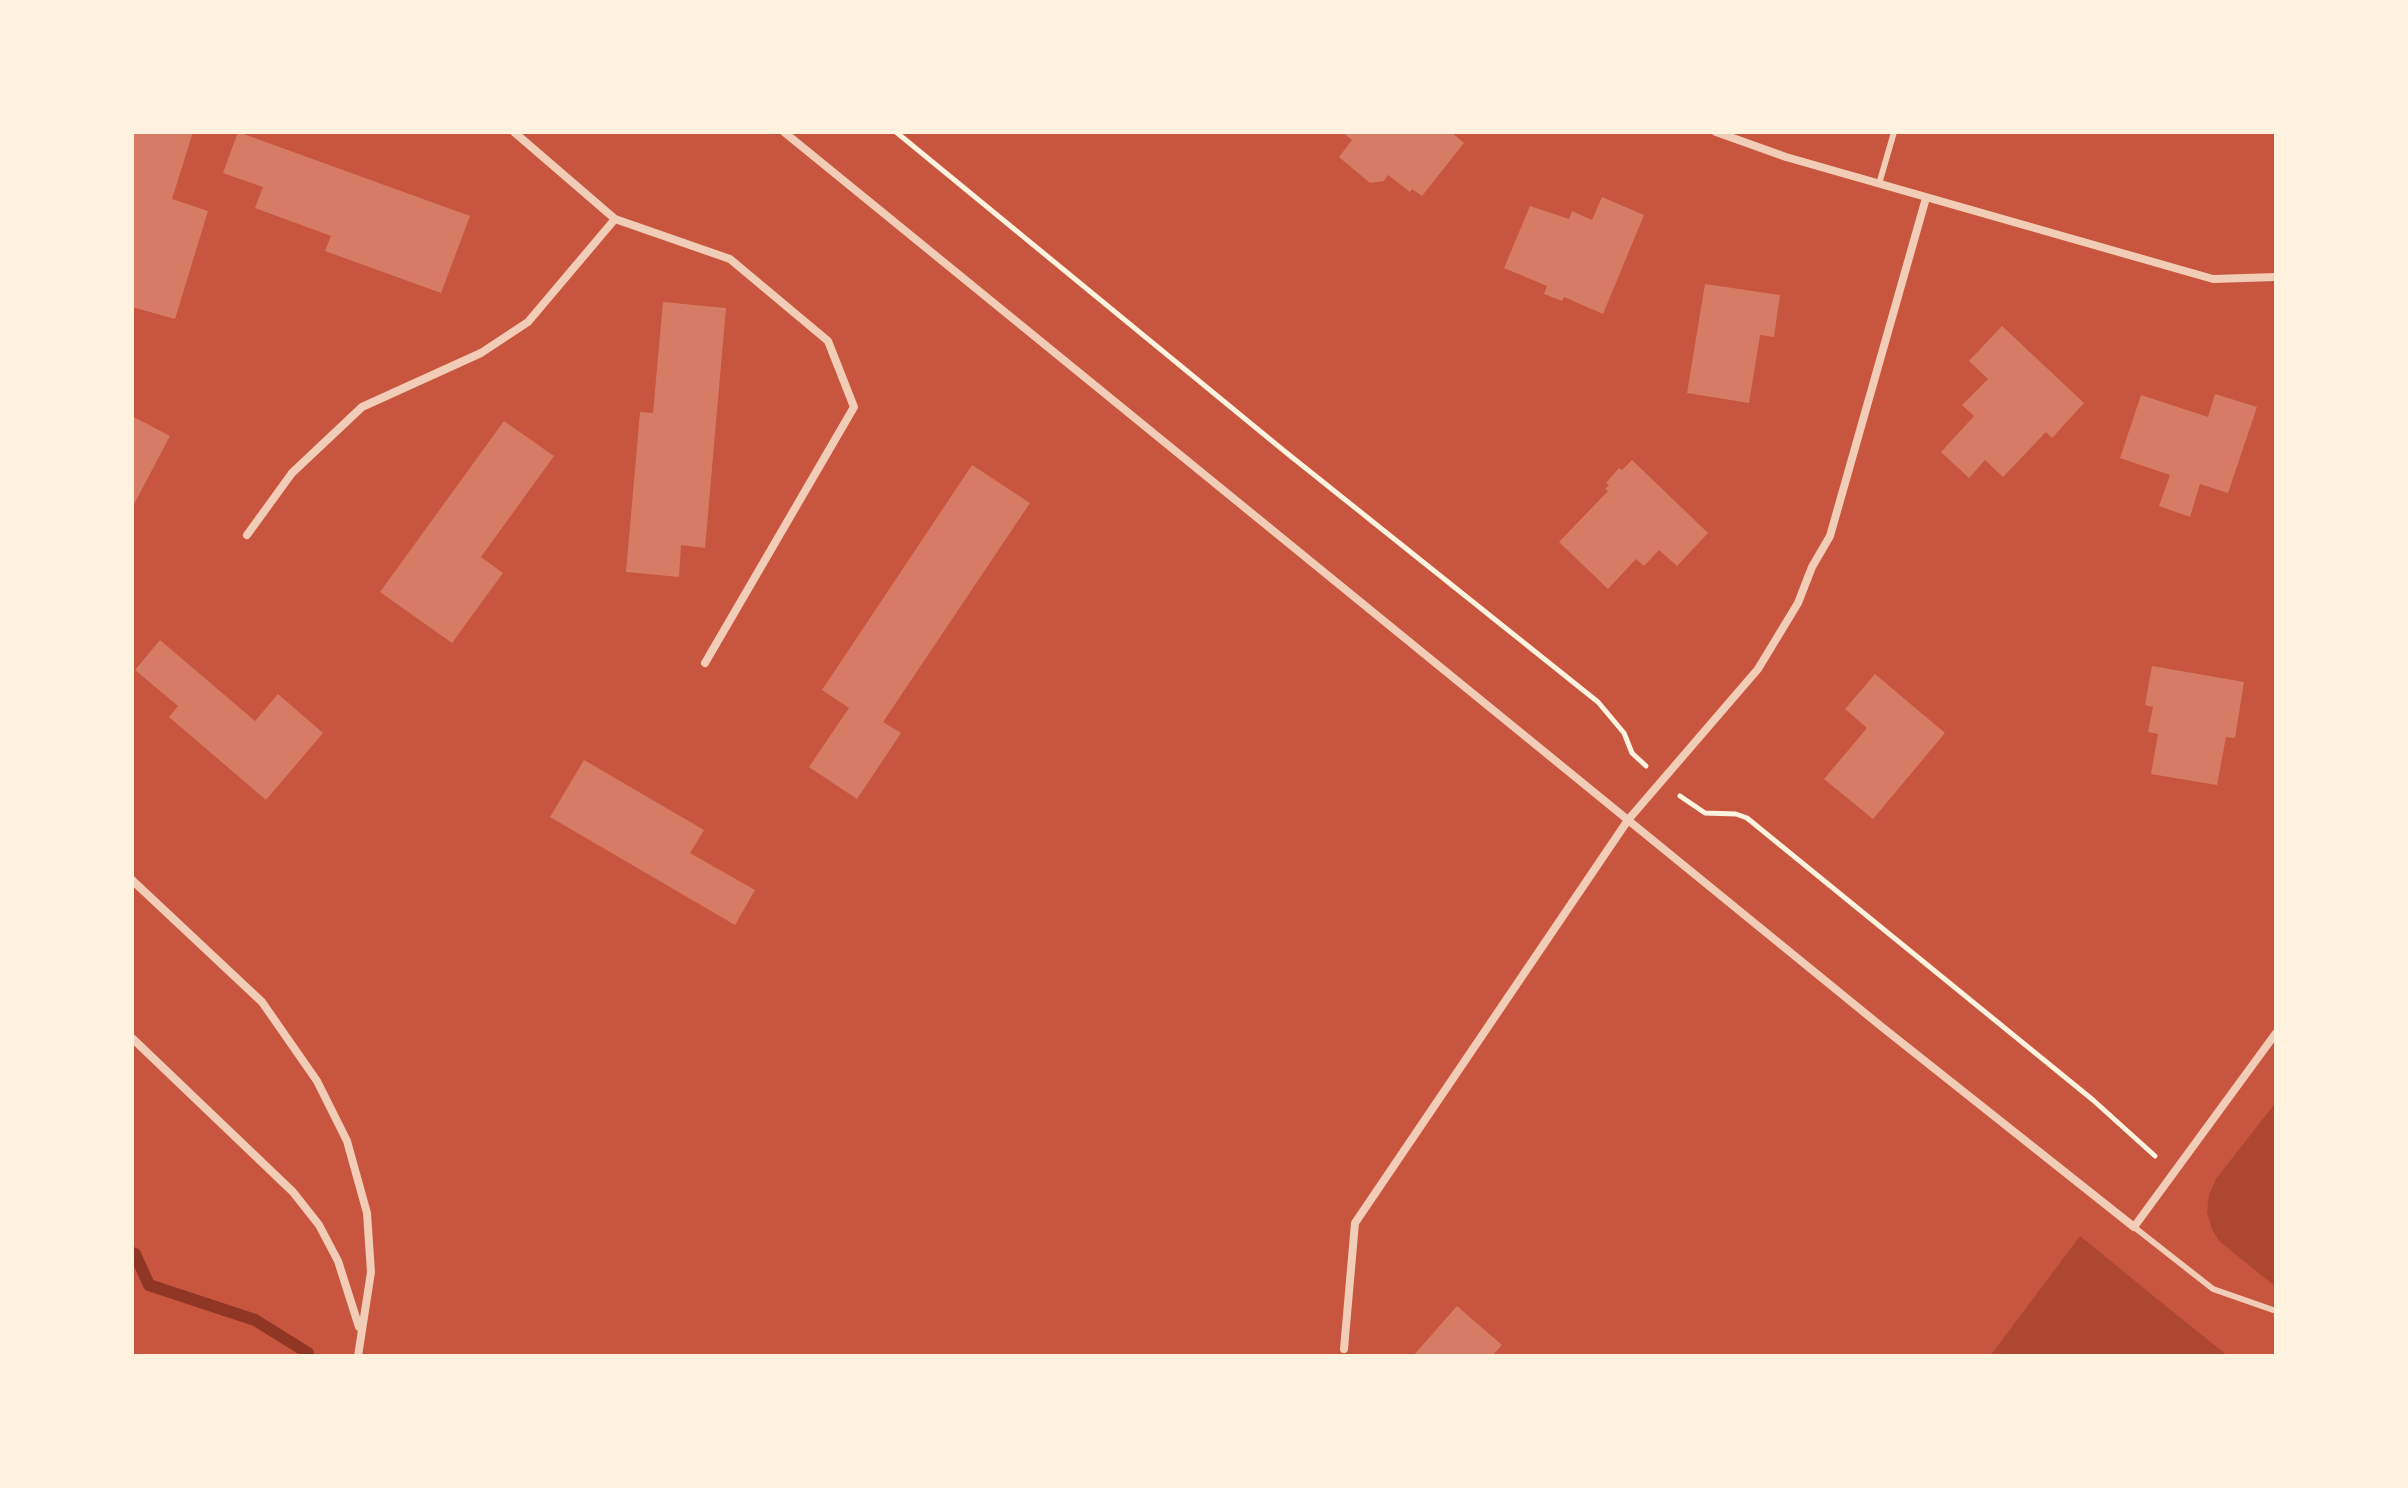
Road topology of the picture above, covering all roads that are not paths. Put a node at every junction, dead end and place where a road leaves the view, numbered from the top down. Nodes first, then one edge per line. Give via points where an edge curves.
1 (514, 132) edge
2 (784, 132) edge
3 (1716, 132) edge
4 (1894, 132) edge
5 (1879, 184) junction
6 (1926, 198) junction
7 (615, 219) junction
8 (2276, 277) edge
9 (247, 535) dead end
10 (705, 663) dead end
11 (1628, 820) junction
12 (132, 880) edge
13 (2276, 1033) edge
14 (132, 1038) edge
15 (2134, 1227) junction
16 (2276, 1311) edge
17 (361, 1332) junction
18 (1344, 1349) dead end
19 (358, 1356) edge

1 - 7 street
2 - 11 street
3 - 5 street
4 - 5 lane
5 - 6 street
6 - 8 street via 2213,279
6 - 11 street via 1830,536 1798,603 1758,669
7 - 9 street via 528,322 481,353 362,407 292,473
7 - 10 street via 730,259 828,341 854,407
11 - 15 street
11 - 18 street via 1355,1223
12 - 17 street via 262,1002 317,1081 347,1141 367,1213 371,1272
13 - 15 street
14 - 17 street via 302,1203 338,1261
15 - 16 lane via 2213,1289
17 - 19 street

